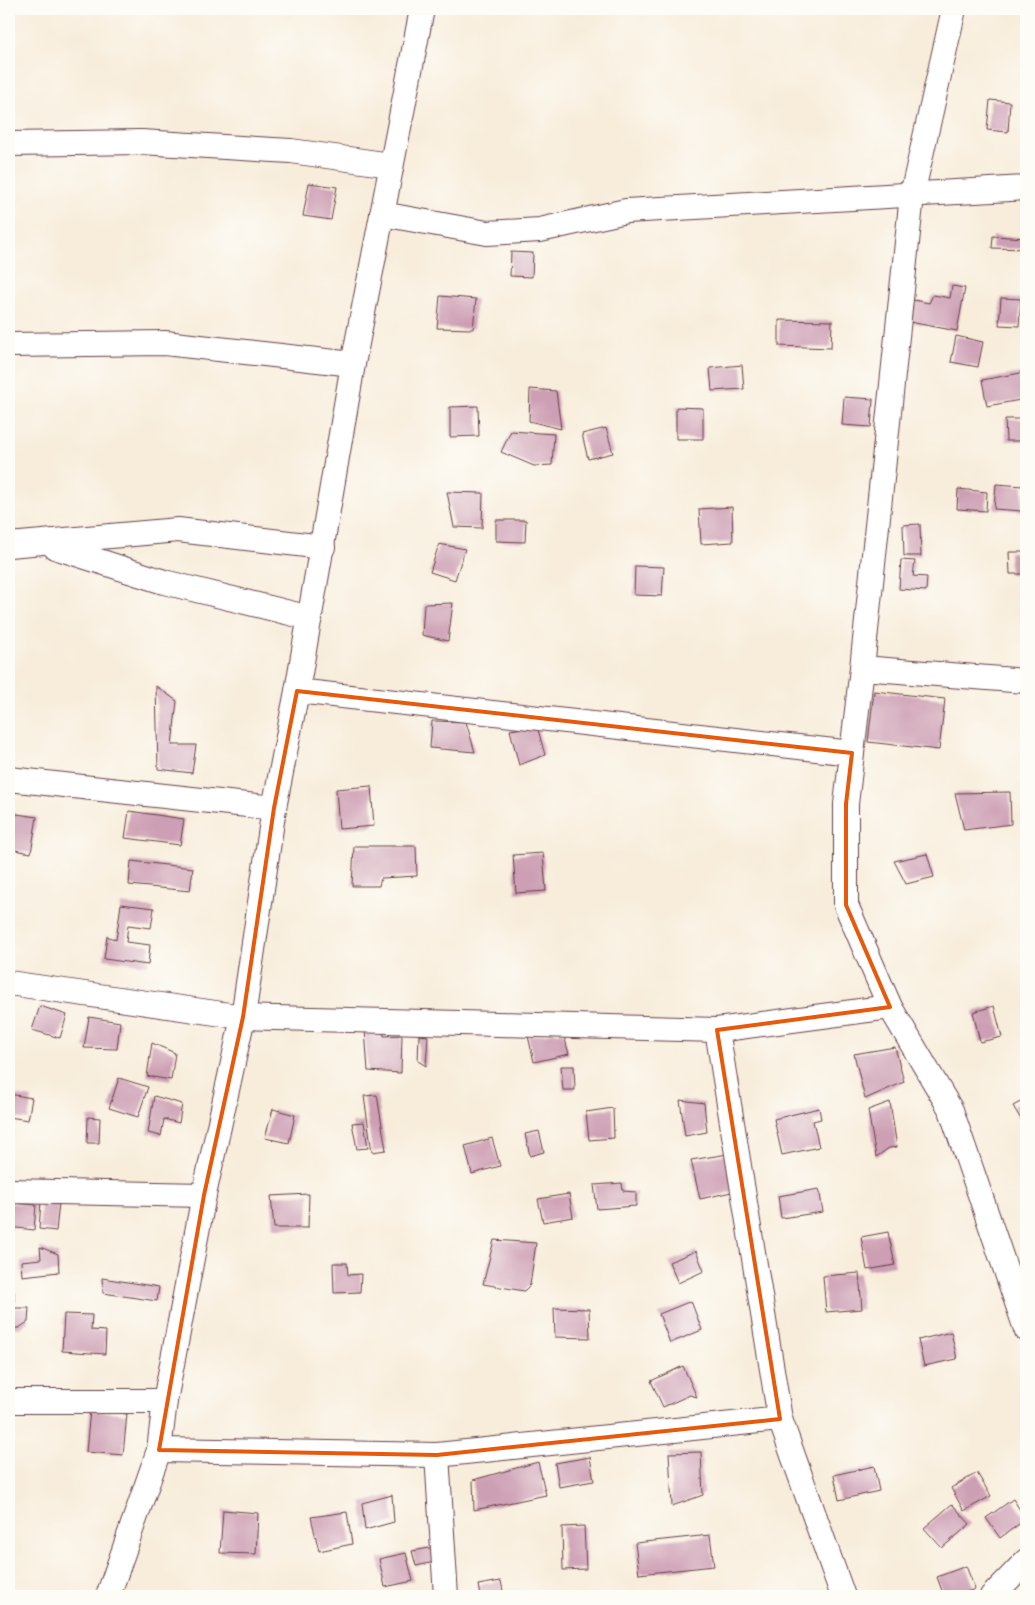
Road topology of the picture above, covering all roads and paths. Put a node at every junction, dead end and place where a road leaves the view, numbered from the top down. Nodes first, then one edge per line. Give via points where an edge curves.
1 (422, 9) edge
2 (954, 9) edge
3 (9, 144) edge
4 (391, 164) junction
5 (1026, 188) edge
6 (912, 195) junction
7 (382, 214) junction
8 (9, 345) edge
9 (353, 364) junction
10 (43, 543) junction
11 (9, 546) edge
12 (323, 547) junction
13 (310, 618) junction
14 (862, 668) junction
15 (1026, 681) edge
16 (298, 691) junction
17 (852, 753) junction
18 (9, 779) edge
19 (274, 808) junction
20 (9, 982) edge
21 (890, 1007) junction
22 (243, 1018) junction
23 (717, 1030) junction
24 (9, 1191) edge
25 (204, 1195) junction
26 (1026, 1329) edge
27 (9, 1400) edge
28 (165, 1401) junction
29 (780, 1418) junction
30 (159, 1450) junction
31 (437, 1455) junction
32 (1026, 1561) edge
33 (108, 1596) edge
34 (446, 1596) edge
35 (843, 1596) edge
36 (992, 1596) edge

1 - 4 street
2 - 6 street
3 - 4 street via 141,142 291,152
4 - 7 street
5 - 6 street
6 - 7 street via 626,211 540,230 487,233
6 - 14 street
7 - 9 street
8 - 9 street via 165,343
9 - 12 street
10 - 11 street
10 - 12 street via 178,530
10 - 13 street via 164,582
12 - 13 street
13 - 16 street
14 - 15 street
14 - 17 street
16 - 17 street
16 - 19 street
17 - 21 street via 846,804 846,905
18 - 19 street
19 - 22 street
20 - 22 street
21 - 23 street
21 - 26 street via 951,1110
22 - 23 street
22 - 25 street
23 - 29 street
24 - 25 street
25 - 28 street
27 - 28 street
28 - 30 street
29 - 31 street
29 - 35 street
30 - 31 street
30 - 33 street
31 - 34 street
32 - 36 street

